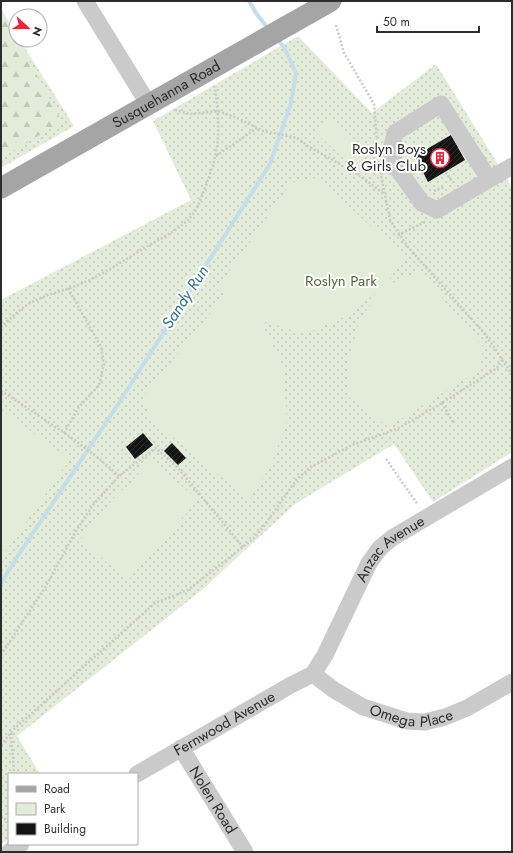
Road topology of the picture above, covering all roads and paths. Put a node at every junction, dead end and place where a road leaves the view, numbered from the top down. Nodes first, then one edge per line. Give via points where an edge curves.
1 (85, 1) edge
2 (331, 1) edge
3 (336, 24) dead end
4 (215, 87) dead end
5 (149, 105) junction
6 (175, 110) dead end
7 (218, 111) junction
8 (257, 128) junction
9 (377, 146) dead end
10 (216, 156) junction
11 (377, 159) dead end
12 (512, 166) edge
13 (446, 172) dead end
14 (489, 179) junction
15 (458, 180) dead end
16 (453, 182) junction
17 (1, 188) edge
18 (384, 194) junction
19 (416, 194) junction
20 (436, 210) junction
21 (398, 235) junction
22 (68, 288) junction
23 (1, 327) edge
24 (502, 360) junction
25 (512, 374) edge
26 (1, 391) edge
27 (442, 403) junction
28 (453, 422) dead end
29 (64, 433) junction
30 (386, 459) dead end
31 (512, 467) edge
32 (119, 476) junction
33 (426, 517) junction
34 (243, 547) junction
35 (1, 655) edge
36 (313, 674) junction
37 (512, 682) edge
38 (11, 732) junction
39 (1, 745) edge
40 (181, 748) junction
41 (14, 773) edge
42 (138, 773) edge
43 (20, 845) edge
44 (9, 852) edge
45 (245, 852) edge

1 - 5 street
2 - 5 main road, Susquehanna Road
3 - 9 path via 344,53 374,104
4 - 7 path
5 - 17 main road, Susquehanna Road
6 - 7 path via 190,114
7 - 8 path
7 - 10 path
8 - 10 path
8 - 18 path via 297,138 362,177
10 - 22 path via 198,205 188,220 116,267
11 - 18 path
12 - 14 street
13 - 16 path
14 - 19 street via 441,104 395,133 391,151 397,168
14 - 20 street
15 - 16 path
16 - 19 path via 436,191 421,191
18 - 21 path via 390,220
19 - 20 street via 422,203
20 - 21 path via 426,222
21 - 24 path via 484,333
22 - 23 path via 33,301
22 - 29 path via 101,347 104,364 99,385 79,407
24 - 25 path
24 - 27 path via 497,368
26 - 29 path
27 - 28 path
27 - 34 path via 398,429 352,444 311,467 297,479 264,526
29 - 32 path
30 - 33 path
31 - 33 street, Anzac Avenue
32 - 34 path via 156,448 178,468
32 - 35 path via 93,505 46,586
33 - 36 street, Anzac Avenue via 392,538 369,562 326,655
34 - 38 path via 188,590 155,603
36 - 37 street, Omega Place via 363,707 407,721 425,722 467,708
36 - 40 street, Fernwood Avenue
38 - 39 path
38 - 41 path
40 - 42 street, Fernwood Avenue
40 - 45 street, Nolen Road
43 - 44 street

